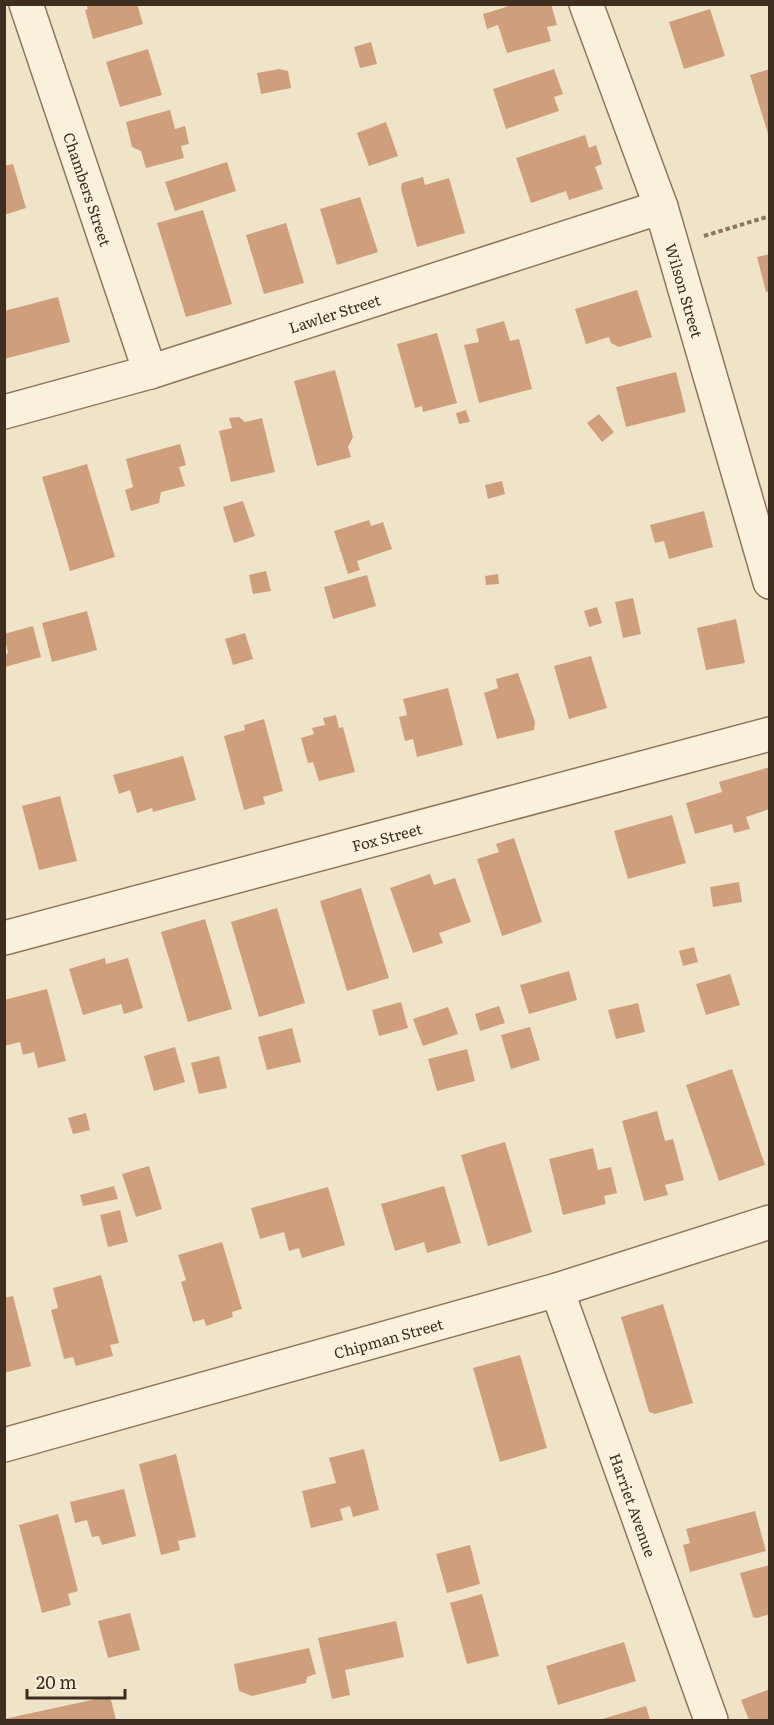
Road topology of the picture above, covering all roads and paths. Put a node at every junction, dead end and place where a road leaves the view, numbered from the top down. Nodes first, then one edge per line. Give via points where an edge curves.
1 (26, 4) edge
2 (586, 4) edge
3 (661, 207) junction
4 (770, 216) edge
5 (673, 246) junction
6 (150, 372) junction
7 (4, 412) edge
8 (770, 582) edge
9 (770, 734) edge
10 (4, 938) edge
11 (770, 1222) edge
12 (557, 1290) junction
13 (4, 1445) edge
14 (711, 1720) edge

1 - 6 street, Chambers Street
2 - 3 street, Wilson Street
3 - 5 street, Wilson Street
3 - 6 street, Lawler Street
4 - 5 path
5 - 8 street, Wilson Street
6 - 7 street, Lawler Street
9 - 10 street, Fox Street
11 - 12 street, Chipman Street
12 - 13 street, Chipman Street
12 - 14 street, Harriet Avenue

